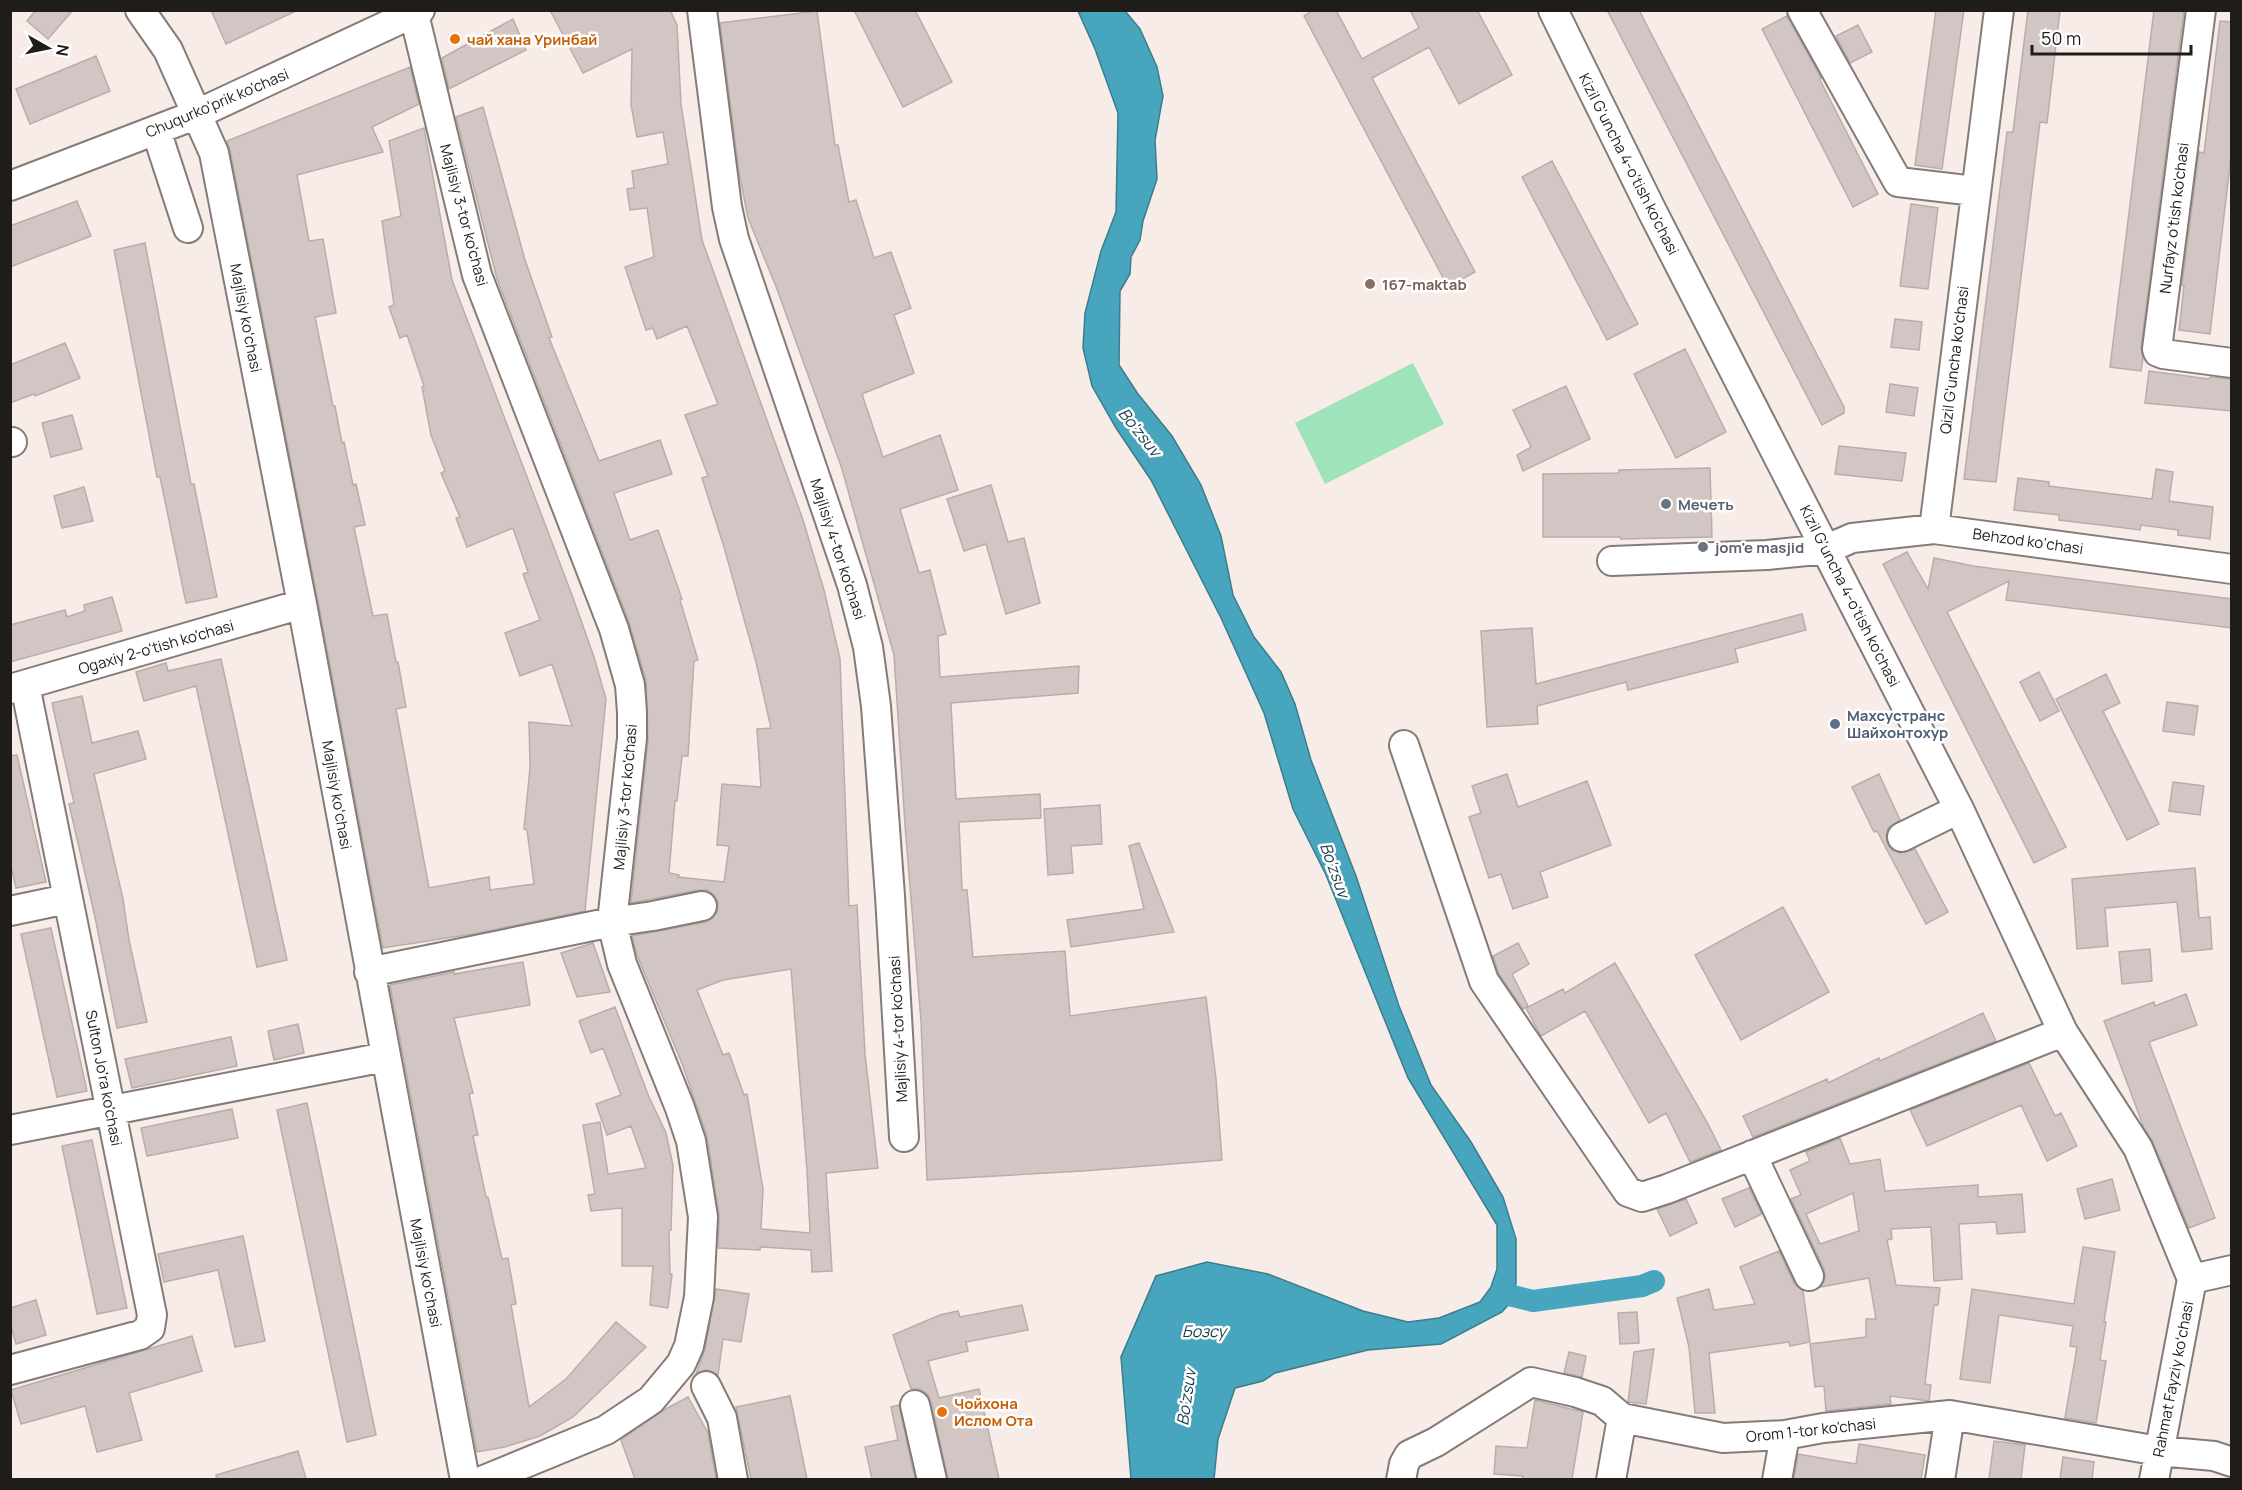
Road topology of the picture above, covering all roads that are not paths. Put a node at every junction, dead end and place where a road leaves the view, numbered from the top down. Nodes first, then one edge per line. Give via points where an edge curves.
1 (140, 10) edge
2 (702, 10) edge
3 (1553, 10) edge
4 (1802, 10) edge
5 (1999, 10) edge
6 (2201, 10) edge
7 (417, 12) edge
8 (195, 115) junction
9 (156, 130) junction
10 (10, 186) edge
11 (1975, 191) junction
12 (188, 228) dead end
13 (2232, 363) edge
14 (1934, 529) junction
15 (1827, 549) junction
16 (1612, 561) dead end
17 (2232, 569) edge
18 (302, 604) junction
19 (18, 687) edge
20 (1404, 745) dead end
21 (1959, 809) junction
22 (1902, 837) dead end
23 (67, 899) junction
24 (702, 906) dead end
25 (10, 911) edge
26 (612, 922) junction
27 (369, 972) junction
28 (2063, 1032) junction
29 (385, 1057) junction
30 (110, 1110) junction
31 (10, 1130) edge
32 (904, 1137) dead end
33 (1752, 1155) junction
34 (2232, 1270) edge
35 (1809, 1276) dead end
36 (2192, 1280) junction
37 (10, 1370) edge
38 (706, 1386) dead end
39 (915, 1405) dead end
40 (1950, 1415) junction
41 (1622, 1418) junction
42 (1785, 1435) junction
43 (2159, 1451) junction
44 (2232, 1462) edge
45 (465, 1479) edge
46 (484, 1479) edge
47 (733, 1479) edge
48 (932, 1479) edge
49 (1401, 1479) edge
50 (1611, 1479) edge
51 (1777, 1479) edge
52 (1940, 1479) edge
53 (2154, 1479) edge

1 - 8 street, Majlisiy koʻchasi via 168,50
2 - 32 street, Majlisiy 4-tor ko'chasi via 734,239 852,585 868,647 890,896
3 - 15 street, Kizil G'uncha 4-o'tish ko'chasi via 1657,222
4 - 11 street via 1898,182
5 - 11 street, Qizil Gʻuncha koʻchasi
6 - 13 street, Nurfayz o'tish ko'chasi via 2157,349 2163,354
7 - 8 street, Chuqurko'prik ko'chasi
7 - 26 street, Majlisiy 3-tor ko'chasi via 477,275 614,629 630,685 632,738
8 - 9 street, Chuqurko'prik ko'chasi
8 - 18 street, Majlisiy koʻchasi via 213,153
9 - 10 street, Chuqurko'prik ko'chasi
9 - 12 street
11 - 14 street, Qizil Gʻuncha koʻchasi
14 - 15 street, Behzod ko‘chasi via 1852,538
14 - 17 street, Behzod ko‘chasi
15 - 16 street, Behzod ko‘chasi
15 - 21 street, Kizil G'uncha 4-o'tish ko'chasi
18 - 19 street, Ogaxiy 2-o'tish ko'chasi
18 - 27 street, Majlisiy koʻchasi
19 - 23 street, Sulton Jo'ra ko'chasi
20 - 33 street via 1484,981 1628,1192 1642,1197
21 - 22 street
21 - 28 street, Kizil G'uncha 4-o'tish ko'chasi
23 - 25 street
23 - 30 street, Sulton Jo'ra ko'chasi
24 - 26 street
26 - 27 street
26 - 46 street, Majlisiy 3-tor ko'chasi via 622,964 691,1142 703,1217 695,1322 681,1365 651,1400 606,1430
27 - 29 street, Majlisiy koʻchasi
28 - 33 street
28 - 36 street, Kizil G'uncha 4-o'tish ko'chasi via 2138,1148
29 - 30 street
29 - 45 street, Majlisiy koʻchasi
30 - 31 street
30 - 37 street, Sulton Jo'ra ko'chasi via 152,1316 150,1328 140,1335
33 - 35 street
34 - 36 street
36 - 43 street, Rahmat Fayziy koʻchasi
38 - 47 street via 722,1418
39 - 48 street
40 - 42 street, Orom 1-tor ko'chasi
40 - 43 street, Orom 1-tor ko'chasi
40 - 52 street
41 - 42 street, Orom 1-tor ko'chasi via 1723,1438
41 - 49 street, Orom 1-tor ko'chasi via 1602,1401 1531,1382 1409,1455
41 - 50 street
42 - 51 street
43 - 44 street, Orom 1-tor ko'chasi via 2214,1456
43 - 53 street, Rahmat Fayziy koʻchasi

